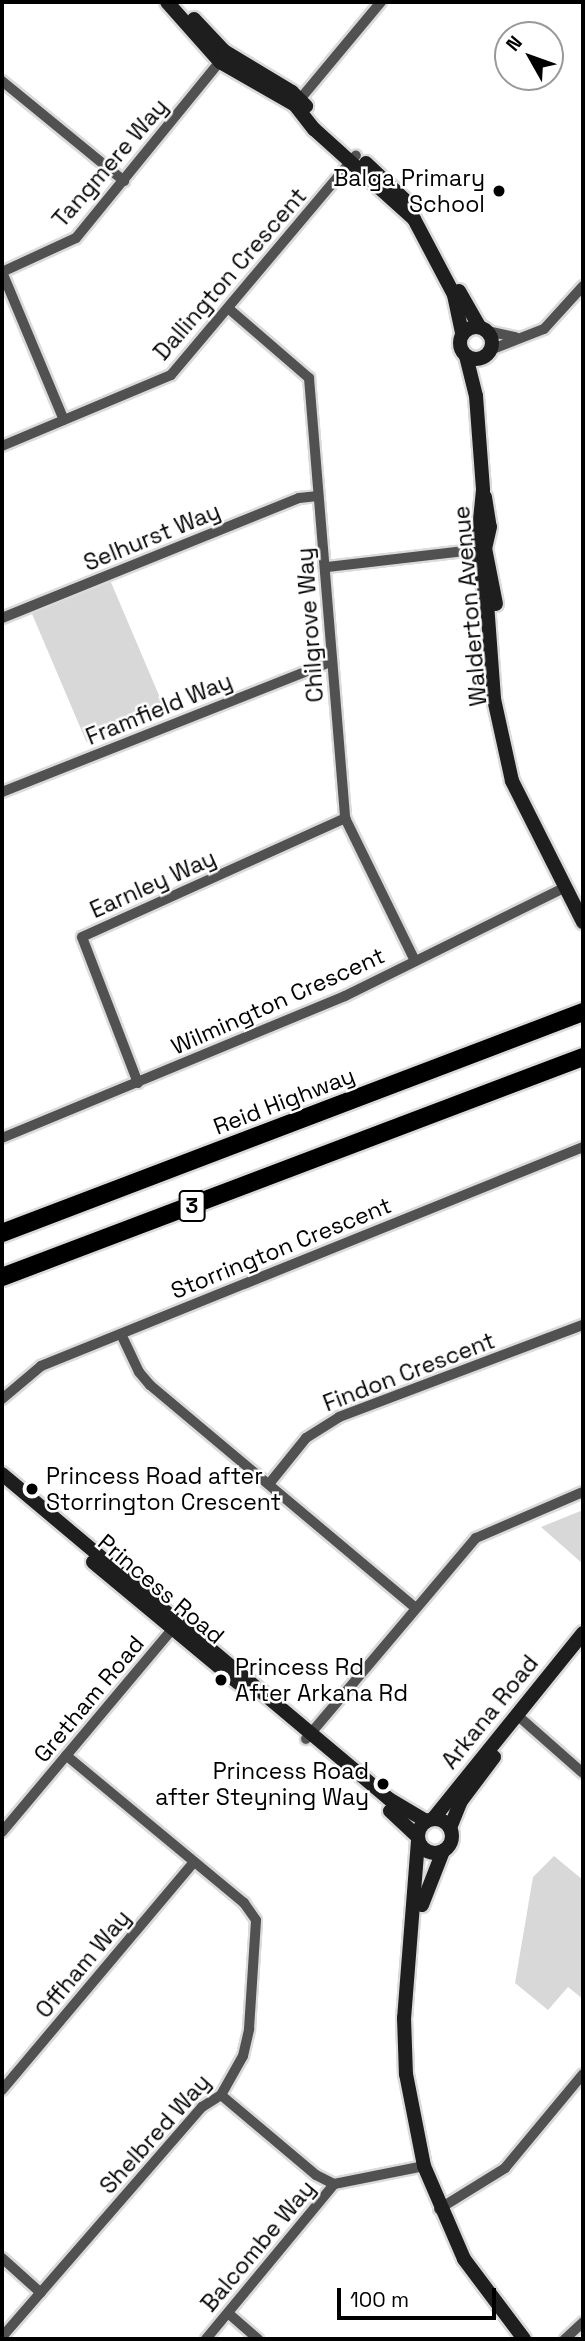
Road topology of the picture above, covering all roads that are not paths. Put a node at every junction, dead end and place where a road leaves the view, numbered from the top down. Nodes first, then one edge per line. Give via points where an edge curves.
1 (167, 2) edge
2 (381, 2) edge
3 (224, 58) junction
4 (3, 84) edge
5 (298, 102) junction
6 (354, 158) junction
7 (124, 181) junction
8 (2, 272) edge
9 (583, 286) edge
10 (228, 308) junction
11 (483, 328) junction
12 (461, 333) junction
13 (515, 337) junction
14 (486, 354) junction
15 (466, 356) junction
16 (476, 396) junction
17 (64, 420) junction
18 (2, 446) edge
19 (318, 496) junction
20 (481, 549) junction
21 (328, 567) junction
22 (2, 618) edge
23 (330, 662) junction
24 (2, 792) edge
25 (345, 818) junction
26 (564, 888) junction
27 (583, 922) edge
28 (415, 961) junction
29 (583, 1012) edge
30 (583, 1057) edge
31 (138, 1083) junction
32 (2, 1138) edge
33 (583, 1147) edge
34 (2, 1233) edge
35 (2, 1277) edge
36 (583, 1325) edge
37 (121, 1334) junction
38 (2, 1399) edge
39 (2, 1474) edge
40 (269, 1484) junction
41 (2, 1486) edge
42 (583, 1492) edge
43 (416, 1608) junction
44 (176, 1626) junction
45 (583, 1633) edge
46 (583, 1647) edge
47 (519, 1717) junction
48 (309, 1735) junction
49 (66, 1755) junction
50 (583, 1773) edge
51 (429, 1820) junction
52 (450, 1828) junction
53 (2, 1832) edge
54 (418, 1839) junction
55 (443, 1851) junction
56 (194, 1862) junction
57 (414, 1930) junction
58 (583, 2074) edge
59 (2, 2090) edge
60 (221, 2095) junction
61 (424, 2166) junction
62 (334, 2184) junction
63 (439, 2208) junction
64 (2, 2258) edge
65 (41, 2294) junction
66 (228, 2313) junction
67 (583, 2322) edge
68 (2, 2337) edge
69 (206, 2339) edge
70 (258, 2339) edge
71 (524, 2339) edge
72 (565, 2339) edge

1 - 3 street via 204,25
2 - 5 street
3 - 5 street
3 - 7 street, Tangmere Way
4 - 7 street
5 - 6 street
6 - 10 street, Dallington Crescent
6 - 11 street via 388,180 425,224
6 - 12 street via 426,237 454,295
7 - 8 street, Tangmere Way via 76,238
8 - 17 street
9 - 13 street via 544,329
10 - 17 street, Dallington Crescent via 170,375
10 - 19 street, Chilgrove Way via 309,378
11 - 12 street
11 - 13 street
11 - 14 street, Walderton Avenue
12 - 15 street, Walderton Avenue via 459,346
13 - 14 street
14 - 15 street
14 - 16 street, Walderton Avenue
15 - 16 street, Walderton Avenue
16 - 20 street, Walderton Avenue
17 - 18 street, Dallington Crescent
19 - 21 street, Chilgrove Way
19 - 22 street, Selhurst Way via 299,498
20 - 21 street
20 - 26 street, Walderton Avenue via 495,643 494,694 512,782
21 - 23 street, Chilgrove Way
23 - 24 street, Framfield Way
23 - 25 street, Chilgrove Way
25 - 28 street, Chilgrove Way
25 - 31 street, Earnley Way via 82,937
26 - 27 street, Walderton Avenue
26 - 28 street, Wilmington Crescent
28 - 31 street, Wilmington Crescent
29 - 34 highway, Reid Highway / 3
30 - 35 highway, 3
31 - 32 street, Wilmington Crescent
33 - 37 street, Storrington Crescent
36 - 40 street, Findon Crescent via 339,1417 306,1438
37 - 38 street, Storrington Crescent via 32,1370
37 - 40 street via 150,1385
39 - 44 street, Princess Road
40 - 43 street
41 - 44 street, Princess Road
42 - 43 street via 475,1538
43 - 48 street
44 - 48 street, Princess Road
44 - 49 street, Gretham Road
45 - 47 street, Arkana Road
46 - 47 street, Arkana Road
47 - 50 street
47 - 51 street, Arkana Road
47 - 52 street, Arkana Road via 461,1801
48 - 51 street, Princess Road via 406,1813
48 - 54 street, Princess Road
49 - 53 street, Gretham Road
49 - 56 street, Shelbred Way
51 - 52 street
51 - 54 street
52 - 55 street via 451,1841
54 - 55 street via 428,1852
54 - 57 street
55 - 57 street
56 - 59 street, Offham Way
56 - 60 street, Shelbred Way via 244,1903 256,1920 249,2029 243,2056
57 - 61 street via 404,2018 406,2074
58 - 63 street via 505,2168
60 - 62 street via 316,2175
60 - 65 street, Shelbred Way via 202,2107
61 - 62 street, Balcombe Way
61 - 63 street
62 - 66 street, Balcombe Way
63 - 71 street via 464,2259
64 - 65 street
65 - 68 street, Shelbred Way
66 - 69 street, Balcombe Way
66 - 70 street
67 - 72 street

